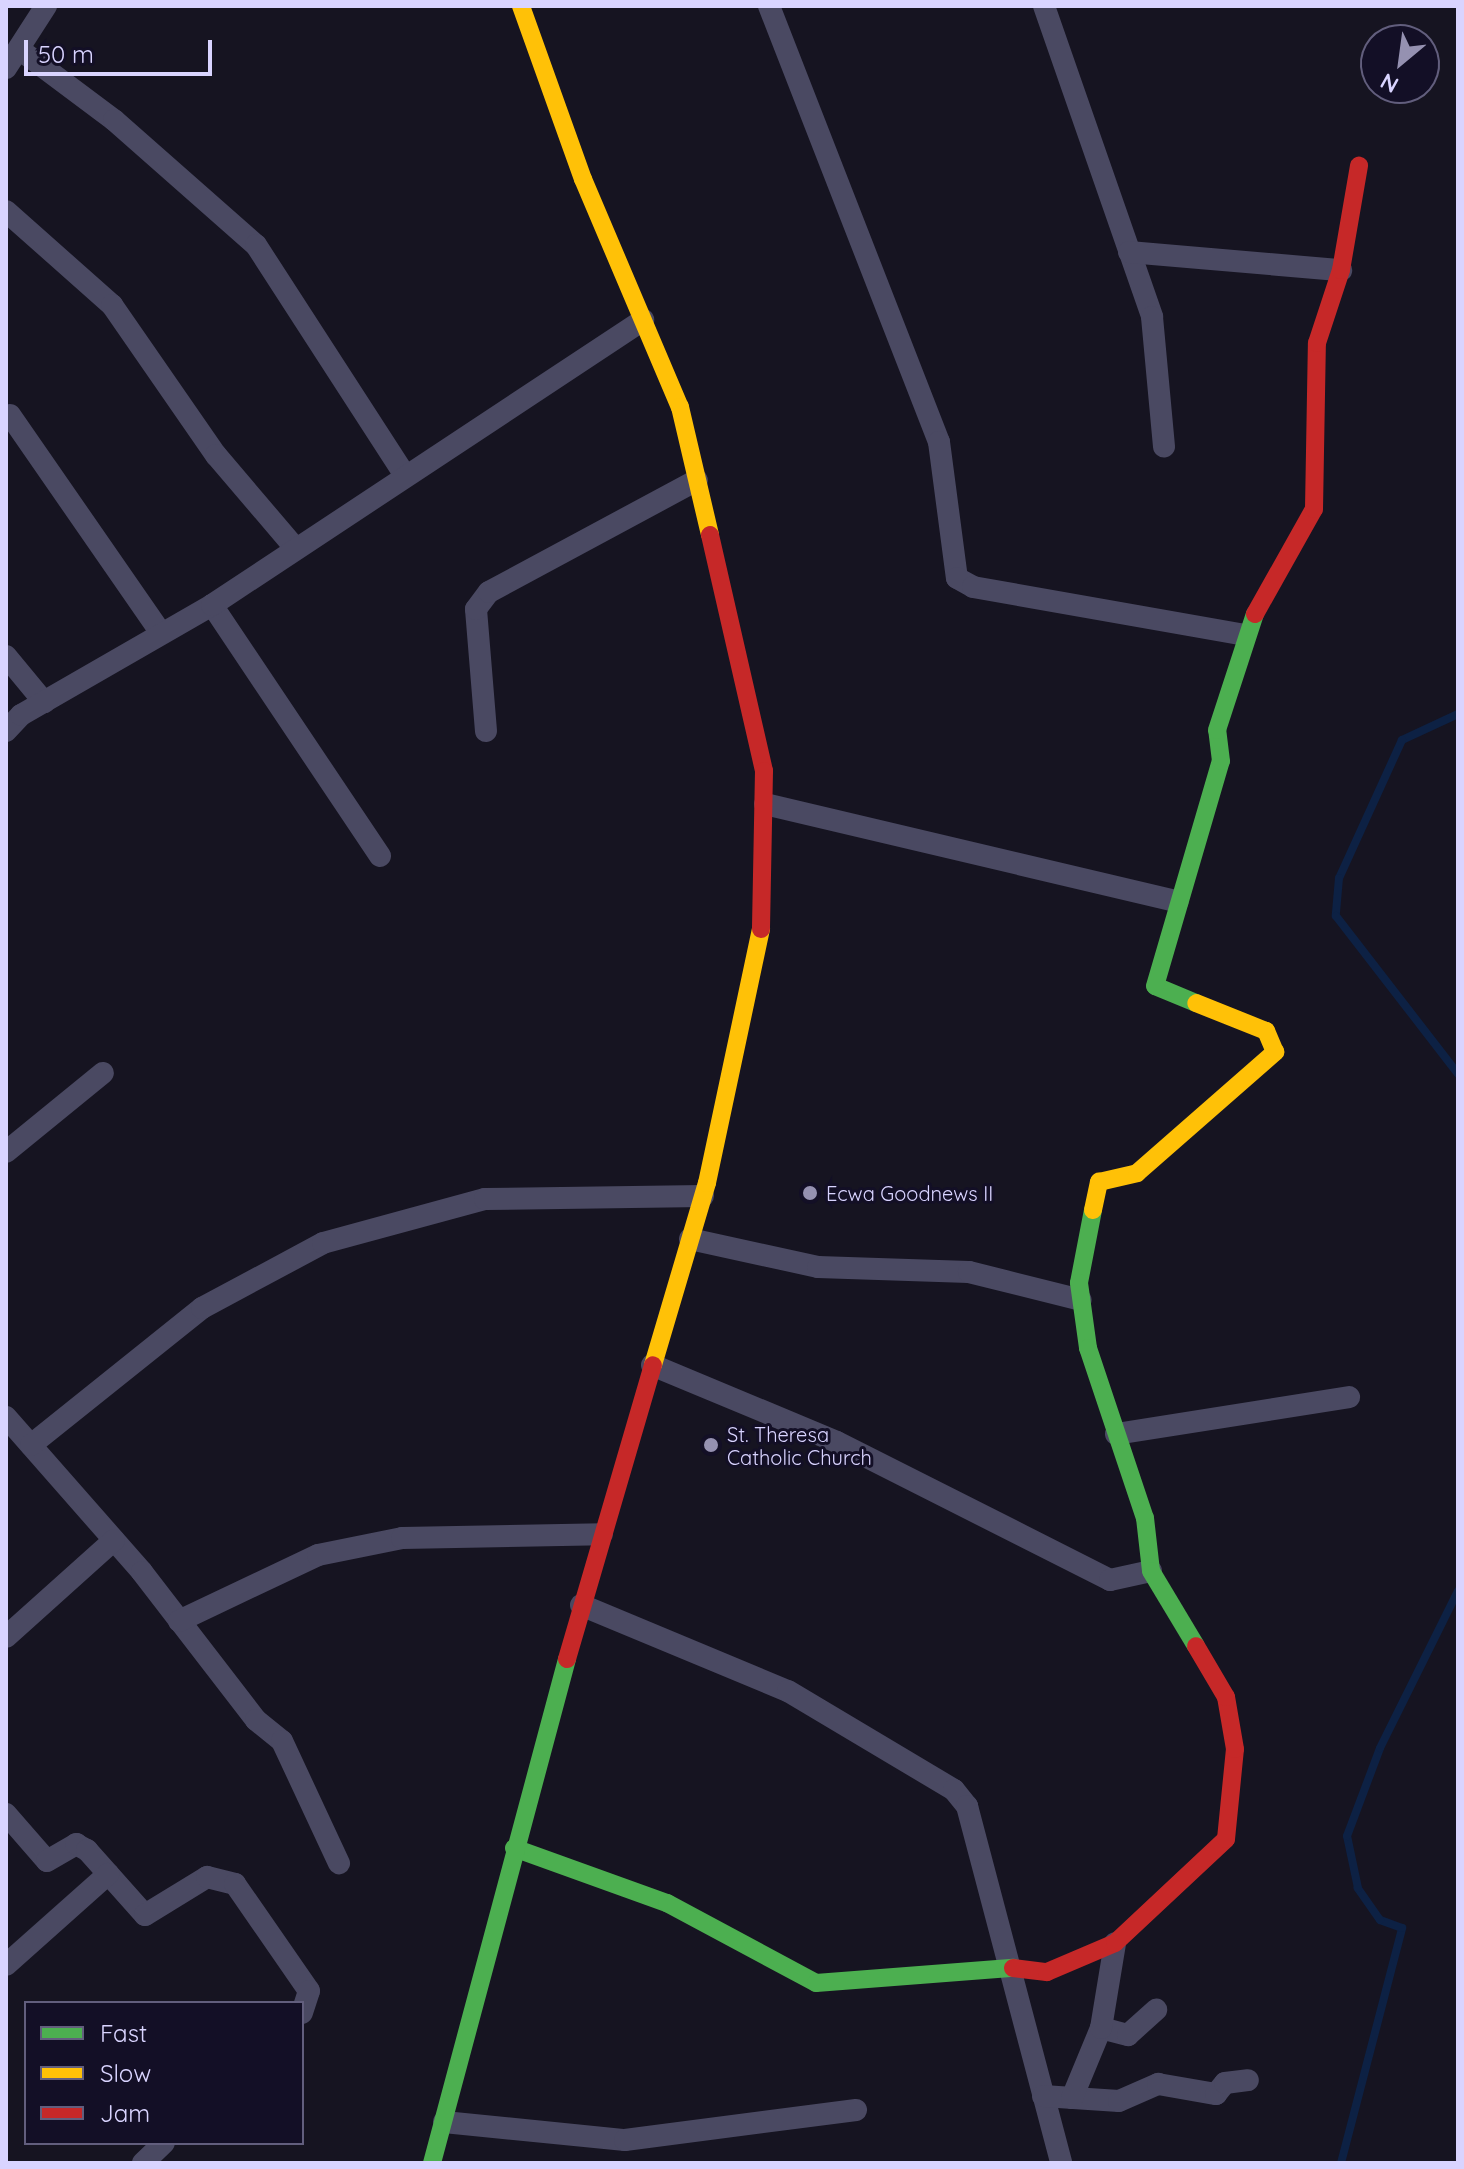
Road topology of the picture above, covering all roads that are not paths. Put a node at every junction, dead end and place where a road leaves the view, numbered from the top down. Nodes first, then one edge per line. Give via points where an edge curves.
1 (46, 6) edge
2 (521, 6) edge
3 (769, 6) edge
4 (1044, 6) edge
5 (19, 49) junction
6 (6, 68) edge
7 (1359, 166) dead end
8 (6, 211) edge
9 (1129, 252) junction
10 (1341, 270) junction
11 (643, 320) junction
12 (10, 415) dead end
13 (1164, 446) dead end
14 (403, 472) junction
15 (697, 480) junction
16 (296, 549) junction
17 (212, 605) junction
18 (160, 632) junction
19 (1244, 635) junction
20 (6, 656) edge
21 (44, 702) junction
22 (6, 731) edge
23 (486, 731) dead end
24 (765, 804) junction
25 (380, 856) dead end
26 (1178, 902) junction
27 (103, 1073) dead end
28 (6, 1152) edge
29 (703, 1196) junction
30 (690, 1239) junction
31 (1081, 1300) junction
32 (652, 1365) junction
33 (1349, 1397) dead end
34 (6, 1417) edge
35 (1116, 1434) junction
36 (31, 1445) junction
37 (602, 1534) junction
38 (114, 1540) junction
39 (1151, 1571) junction
40 (581, 1605) junction
41 (179, 1621) junction
42 (6, 1637) edge
43 (6, 1814) edge
44 (514, 1848) junction
45 (339, 1863) dead end
46 (108, 1874) junction
47 (1115, 1943) junction
48 (6, 1965) edge
49 (1009, 1968) junction
50 (304, 2007) edge
51 (1156, 2010) dead end
52 (1101, 2028) junction
53 (1248, 2080) dead end
54 (1043, 2096) junction
55 (1072, 2098) junction
56 (856, 2110) dead end
57 (444, 2122) junction
58 (162, 2145) edge
59 (143, 2163) edge
60 (432, 2163) edge
61 (1061, 2163) edge

1 - 5 street
2 - 11 street
3 - 19 street via 939,442 957,578 973,587
4 - 9 street
5 - 6 street
5 - 14 street via 114,120 256,245
7 - 10 street
8 - 16 street via 112,305 216,455
9 - 10 street
9 - 13 street via 1152,317
10 - 19 street via 1317,343 1314,509
11 - 14 street
11 - 15 street via 680,407
12 - 18 street
14 - 16 street
15 - 23 street via 489,592 476,609
15 - 24 street via 751,697
16 - 17 street
17 - 18 street
17 - 25 street
18 - 21 street
19 - 26 street via 1217,730 1221,761
20 - 21 street
21 - 22 street
24 - 26 street
24 - 29 street via 761,935
26 - 31 street via 1157,977 1160,994 1266,1031 1275,1052 1137,1173 1099,1182
27 - 28 street
29 - 30 street
29 - 36 street via 485,1199 323,1243 202,1308
30 - 31 street via 818,1267 969,1272
30 - 32 street
31 - 35 street via 1088,1348
32 - 37 street
32 - 39 street via 837,1442 1110,1580
33 - 35 street
34 - 36 street
35 - 39 street via 1145,1518
36 - 38 street
37 - 40 street
37 - 41 street via 374,1544 318,1555
38 - 41 street
38 - 42 street
39 - 47 street via 1226,1697 1235,1794 1226,1839 1208,1863
40 - 44 street
40 - 49 street via 788,1691 933,1771 967,1806
41 - 45 street via 300,1769
43 - 46 street via 47,1861 76,1844
44 - 49 street via 667,1903 816,1983
44 - 57 street
46 - 48 street
46 - 50 street via 152,1915 207,1877 235,1884 309,1991
47 - 49 street via 1035,1976
47 - 52 street
49 - 54 street
51 - 52 street via 1128,2035
52 - 55 street
53 - 55 street via 1225,2083 1216,2094 1158,2084 1119,2101
54 - 55 street
54 - 61 street
56 - 57 street via 625,2140
57 - 60 street
58 - 59 street

